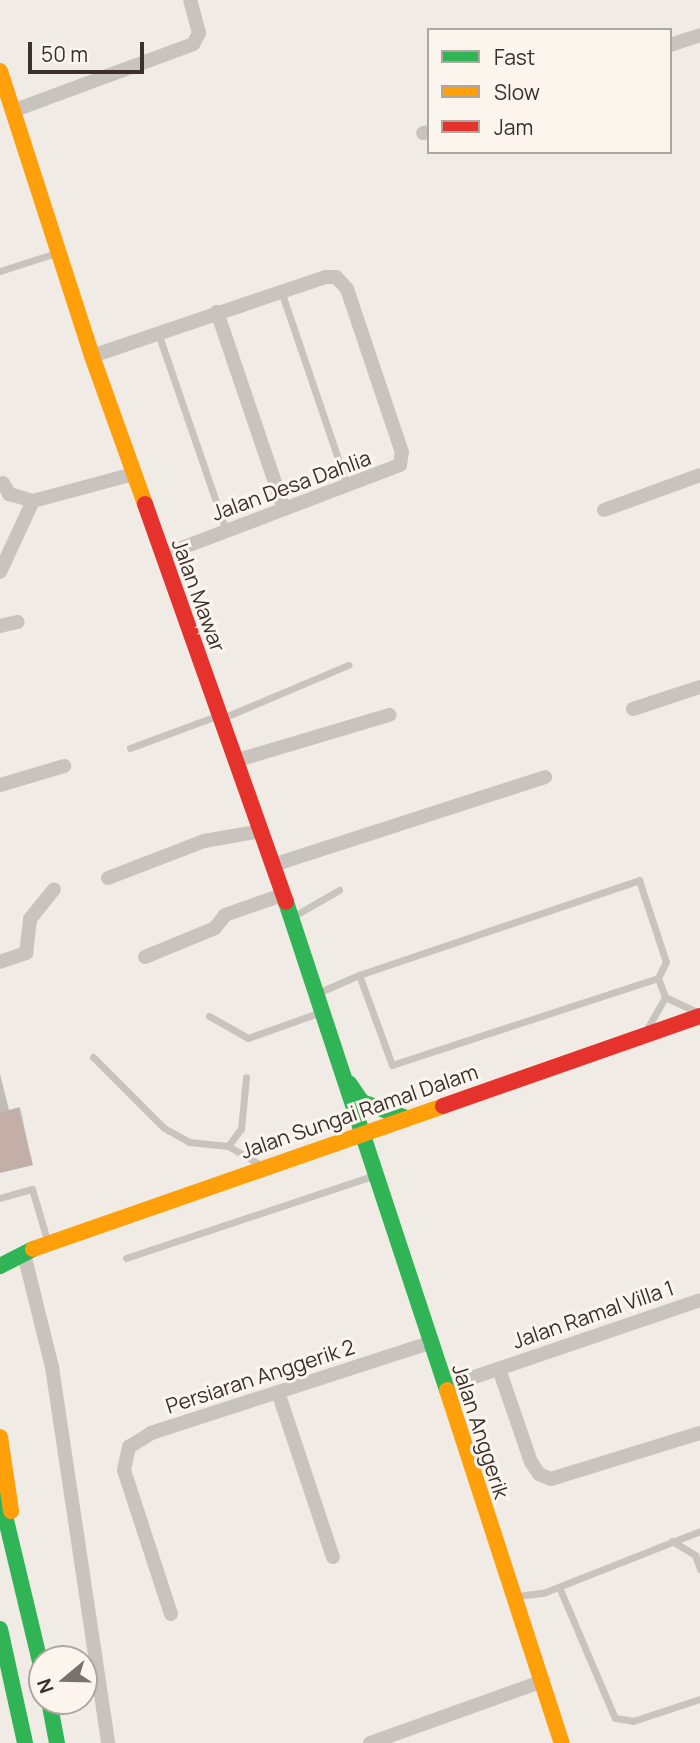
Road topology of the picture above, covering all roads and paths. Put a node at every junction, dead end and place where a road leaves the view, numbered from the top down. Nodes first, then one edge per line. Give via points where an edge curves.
1 (190, 0) edge
2 (700, 35) edge
3 (672, 45) edge
4 (0, 71) edge
5 (15, 113) junction
6 (0, 121) edge
7 (60, 252) junction
8 (0, 271) edge
9 (281, 291) junction
10 (217, 312) junction
11 (158, 332) junction
12 (92, 356) junction
13 (134, 474) junction
14 (700, 475) edge
15 (3, 483) dead end
16 (347, 486) junction
17 (33, 501) junction
18 (284, 509) junction
19 (604, 510) dead end
20 (226, 531) junction
21 (163, 555) junction
22 (0, 572) edge
23 (18, 622) dead end
24 (0, 626) edge
25 (348, 664) dead end
26 (700, 687) edge
27 (633, 709) dead end
28 (389, 715) dead end
29 (221, 716) junction
30 (130, 748) dead end
31 (238, 760) junction
32 (64, 766) dead end
33 (545, 777) dead end
34 (0, 785) edge
35 (261, 831) junction
36 (273, 865) junction
37 (108, 878) dead end
38 (54, 889) dead end
39 (339, 890) dead end
40 (282, 895) junction
41 (290, 918) junction
42 (145, 957) dead end
43 (0, 962) edge
44 (359, 975) junction
45 (657, 978) junction
46 (316, 993) junction
47 (665, 997) junction
48 (322, 1012) junction
49 (700, 1015) edge
50 (209, 1016) dead end
51 (642, 1036) junction
52 (93, 1057) dead end
53 (344, 1075) junction
54 (246, 1077) dead end
55 (404, 1116) junction
56 (360, 1132) junction
57 (325, 1144) junction
58 (228, 1146) junction
59 (263, 1166) junction
60 (374, 1175) junction
61 (0, 1198) edge
62 (0, 1249) edge
63 (35, 1249) junction
64 (126, 1258) dead end
65 (0, 1266) edge
66 (700, 1300) edge
67 (430, 1343) junction
68 (499, 1369) junction
69 (445, 1387) junction
70 (278, 1392) junction
71 (700, 1433) edge
72 (0, 1437) edge
73 (0, 1495) edge
74 (700, 1531) edge
75 (672, 1541) junction
76 (333, 1557) dead end
77 (700, 1569) edge
78 (559, 1587) junction
79 (23, 1590) junction
80 (512, 1597) junction
81 (171, 1614) dead end
82 (0, 1629) edge
83 (36, 1645) edge
84 (540, 1682) junction
85 (700, 1699) edge
86 (52, 1715) edge
87 (25, 1743) edge
88 (57, 1743) edge
89 (108, 1743) edge
90 (370, 1743) edge
91 (562, 1743) edge

1 - 5 street via 199,33 193,44
2 - 3 street
4 - 5 main road, Jalan Mawar
5 - 6 street
5 - 7 main road, Jalan Mawar
7 - 8 lane
7 - 12 main road, Jalan Mawar
9 - 10 street
9 - 16 lane
9 - 16 street, Jalan Desa Dahlia via 326,277 336,277 347,289 402,452 395,469
10 - 11 street
10 - 18 street
11 - 12 street
11 - 20 lane
12 - 13 main road, Jalan Mawar
13 - 17 street
13 - 21 main road, Jalan Mawar
14 - 19 street
15 - 17 street via 9,494
16 - 18 street, Jalan Desa Dahlia
17 - 22 street
18 - 20 street, Jalan Desa Dahlia
20 - 21 street, Jalan Desa Dahlia
21 - 29 main road, Jalan Mawar
23 - 24 street
25 - 29 lane
26 - 27 street
28 - 31 street
29 - 30 lane
29 - 31 main road, Jalan Mawar
31 - 35 main road, Jalan Mawar
32 - 34 street
33 - 36 street
35 - 36 main road, Jalan Mawar
35 - 37 street via 204,841
36 - 40 main road, Jalan Mawar
38 - 43 street via 30,919 26,953
39 - 41 lane
40 - 41 main road, Jalan Mawar
40 - 42 street via 225,915 215,928
41 - 46 main road, Jalan Mawar
44 - 45 lane via 392,1065
44 - 45 lane via 639,880 666,962
44 - 46 lane
45 - 47 lane
46 - 48 main road, Jalan Mawar
47 - 49 lane
47 - 51 lane
48 - 50 lane via 248,1038
48 - 53 main road, Jalan Mawar
49 - 51 main road, Jalan Sungai Ramal Dalam
51 - 55 main road, Jalan Sungai Ramal Dalam
52 - 58 lane via 164,1128 189,1142
53 - 55 main road via 362,1102
53 - 56 main road, Jalan Mawar
53 - 57 main road via 339,1121
54 - 58 lane via 241,1129
55 - 56 main road, Jalan Sungai Ramal Dalam
56 - 57 main road, Jalan Sungai Ramal Dalam
56 - 60 main road, Jalan Anggerik
57 - 59 main road, Jalan Sungai Ramal Dalam
58 - 59 lane
59 - 63 main road, Jalan Sungai Ramal Dalam
60 - 64 lane
60 - 67 main road, Jalan Anggerik
61 - 63 lane via 32,1189
62 - 63 main road
63 - 65 main road
63 - 89 street
66 - 68 street, Jalan Ramal Villa 1
67 - 69 main road, Jalan Anggerik
67 - 70 street, Persiaran Anggerik 2
68 - 69 street, Jalan Ramal Villa 1
68 - 71 street via 531,1462 538,1474 551,1479
69 - 80 main road, Jalan Anggerik
70 - 76 street
70 - 81 street, Persiaran Anggerik 2 via 139,1439 124,1458
72 - 79 main road
73 - 79 main road
74 - 75 lane
75 - 77 lane via 695,1555
75 - 78 lane
78 - 80 lane
78 - 85 lane via 615,1718 633,1721
79 - 83 main road
80 - 84 main road, Jalan Anggerik
82 - 87 main road
84 - 90 street
84 - 91 main road, Jalan Anggerik
86 - 88 main road

